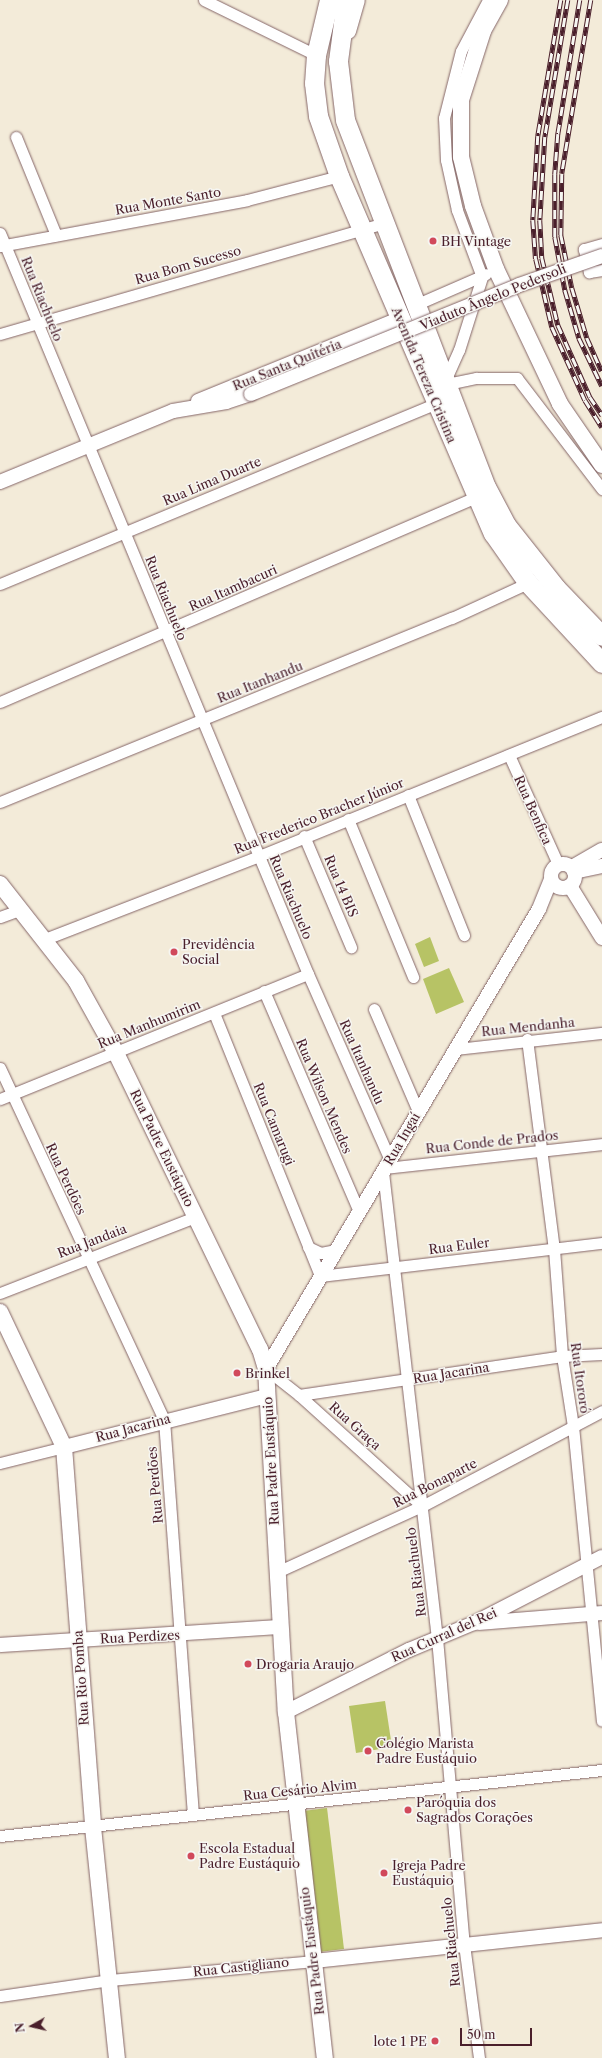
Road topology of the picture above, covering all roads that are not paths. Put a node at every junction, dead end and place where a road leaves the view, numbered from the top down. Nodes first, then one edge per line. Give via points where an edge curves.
1 (204, 0) edge
2 (320, 0) edge
3 (329, 0) edge
4 (346, 0) edge
5 (357, 0) edge
6 (488, 0) edge
7 (500, 0) edge
8 (217, 3) edge
9 (316, 55) junction
10 (338, 61) junction
11 (16, 137) dead end
12 (339, 176) junction
13 (384, 223) junction
14 (362, 230) junction
15 (0, 233) edge
16 (56, 235) junction
17 (602, 244) edge
18 (2, 245) edge
19 (602, 256) edge
20 (496, 270) junction
21 (602, 270) edge
22 (482, 276) junction
23 (415, 305) junction
24 (401, 318) junction
25 (37, 323) junction
26 (0, 334) edge
27 (446, 383) junction
28 (251, 394) joint
29 (435, 404) junction
30 (173, 411) junction
31 (88, 447) junction
32 (602, 465) edge
33 (0, 482) edge
34 (602, 489) edge
35 (476, 497) junction
36 (125, 534) junction
37 (528, 583) junction
38 (0, 584) edge
39 (165, 633) junction
40 (602, 636) edge
41 (602, 663) edge
42 (0, 702) edge
43 (602, 717) edge
44 (202, 721) junction
45 (509, 755) junction
46 (408, 795) junction
47 (0, 802) edge
48 (348, 819) junction
49 (304, 836) junction
50 (602, 850) edge
51 (259, 856) junction
52 (558, 864) junction
53 (602, 866) edge
54 (573, 870) junction
55 (0, 884) edge
56 (561, 884) junction
57 (22, 910) junction
58 (0, 917) edge
59 (464, 935) dead end
60 (602, 938) edge
61 (45, 939) junction
62 (351, 947) dead end
63 (308, 974) junction
64 (413, 977) dead end
65 (264, 991) junction
66 (374, 1009) dead end
67 (214, 1013) junction
68 (602, 1033) edge
69 (527, 1040) junction
70 (456, 1049) junction
71 (116, 1053) junction
72 (0, 1068) edge
73 (11, 1095) junction
74 (0, 1099) edge
75 (416, 1106) junction
76 (602, 1144) edge
77 (541, 1151) junction
78 (386, 1167) junction
79 (369, 1196) junction
80 (387, 1202) junction
81 (359, 1212) junction
82 (195, 1217) junction
83 (602, 1243) edge
84 (308, 1247) junction
85 (554, 1249) junction
86 (335, 1250) junction
87 (87, 1258) junction
88 (395, 1268) junction
89 (320, 1276) junction
90 (0, 1293) edge
91 (0, 1312) edge
92 (602, 1354) edge
93 (562, 1356) junction
94 (266, 1369) junction
95 (408, 1380) junction
96 (299, 1395) junction
97 (267, 1396) junction
98 (602, 1411) edge
99 (164, 1420) junction
100 (573, 1426) junction
101 (64, 1447) junction
102 (0, 1463) edge
103 (422, 1506) junction
104 (602, 1557) edge
105 (587, 1565) junction
106 (277, 1572) junction
107 (597, 1614) edge
108 (474, 1623) junction
109 (279, 1627) junction
110 (181, 1635) junction
111 (437, 1638) junction
112 (78, 1640) junction
113 (0, 1645) edge
114 (286, 1712) junction
115 (602, 1721) edge
116 (602, 1770) edge
117 (450, 1788) junction
118 (294, 1805) junction
119 (193, 1815) junction
120 (93, 1827) junction
121 (0, 1836) edge
122 (602, 1930) edge
123 (464, 1944) junction
124 (314, 1961) junction
125 (110, 1980) junction
126 (0, 1996) edge
127 (117, 2058) edge
128 (325, 2058) edge
129 (479, 2058) edge

1 - 8 street
2 - 9 main road, Avenida Tereza Cristina
3 - 9 highway, Avenida Tereza Cristina
4 - 10 highway, Avenida Tereza Cristina
5 - 10 main road, Avenida Tereza Cristina
6 - 22 street via 461,51 444,118 446,160 457,210
7 - 20 main road via 483,31 461,100 461,157 473,206
8 - 9 street
9 - 12 highway, Avenida Tereza Cristina via 314,83 318,116
10 - 13 highway, Avenida Tereza Cristina via 345,120
11 - 16 street
12 - 14 highway, Avenida Tereza Cristina
12 - 16 street, Rua Monte Santo via 240,202
13 - 14 street, Rua Bom Sucesso
13 - 23 highway, Avenida Tereza Cristina
14 - 24 highway, Avenida Tereza Cristina
14 - 25 street, Rua Bom Sucesso
15 - 18 street, Rua Riachuelo
16 - 18 street, Rua Monte Santo
17 - 21 street via 584,249 589,272
18 - 25 street, Rua Riachuelo
19 - 28 street, Viaduto Ângelo Pedersoli, bridge via 519,286
20 - 22 street
20 - 32 main road via 560,404
22 - 23 street
22 - 27 street
23 - 27 highway, Avenida Tereza Cristina
24 - 29 highway, Avenida Tereza Cristina
24 - 30 street, Rua Santa Quitéria
25 - 26 street, Rua Bom Sucesso
25 - 31 street, Rua Riachuelo
27 - 34 street via 476,378 517,378
27 - 40 highway, Avenida Tereza Cristina via 486,487 506,525 556,588
28 - 30 street, Rua Santa Quitéria via 226,402
29 - 35 highway, Avenida Tereza Cristina
29 - 36 street, Rua Lima Duarte via 326,447
30 - 31 street, Rua Santa Quitéria
31 - 33 street, Rua Santa Quitéria
31 - 36 street, Rua Riachuelo
35 - 37 highway, Avenida Tereza Cristina via 493,533
35 - 39 street, Rua Itambacuri
36 - 38 street, Rua Lima Duarte
36 - 39 street, Rua Riachuelo
37 - 41 highway, Avenida Tereza Cristina
37 - 44 street, Rua Itanhandu via 452,618
39 - 42 street, Rua Itambacuri
39 - 44 street, Rua Riachuelo
43 - 45 street, Rua Frederico Bracher Júnior
44 - 47 street, Rua Itanhandu
44 - 51 street, Rua Riachuelo
45 - 46 street, Rua Frederico Bracher Júnior
45 - 52 street, Rua Benfica
46 - 48 street, Rua Frederico Bracher Júnior
46 - 59 street
48 - 49 street, Rua Frederico Bracher Júnior
48 - 64 street
49 - 51 street, Rua Frederico Bracher Júnior
49 - 62 street, Rua 14 BIS
50 - 54 street
51 - 61 street, Rua Frederico Bracher Júnior
51 - 63 street, Rua Riachuelo
52 - 54 street via 565,864
52 - 56 street via 551,871
53 - 54 street
54 - 56 street via 574,879
55 - 57 main road, Rua Padre Eustáquio
56 - 60 street
56 - 70 street, Rua Ingaí via 539,909
57 - 58 street
57 - 61 main road, Rua Padre Eustáquio
61 - 71 main road, Rua Padre Eustáquio via 76,981
63 - 65 street, Rua Manhumirim
63 - 78 street, Rua Itanhandu
65 - 67 street, Rua Manhumirim
65 - 81 street, Rua Wilson Mendes
66 - 75 street
67 - 71 street, Rua Manhumirim
67 - 84 street, Rua Camarugi
68 - 69 street, Rua Mendanha
69 - 70 street, Rua Mendanha
69 - 77 street, Rua Itororó
70 - 75 street, Rua Ingaí
71 - 73 street, Rua Manhumirim
71 - 82 main road, Rua Padre Eustáquio
72 - 73 street, Rua Perdões
73 - 74 street, Rua Manhumirim
73 - 87 street, Rua Perdões
75 - 78 street, Rua Ingaí
76 - 77 street, Rua Conde de Prados
77 - 78 street, Rua Conde de Prados
77 - 85 street, Rua Itororó
78 - 79 street, Rua Ingaí
78 - 80 street, Rua Riachuelo
79 - 80 street
79 - 81 street, Rua Ingaí
80 - 88 street, Rua Riachuelo
81 - 86 street, Rua Ingaí
82 - 87 street, Rua Jandaia
82 - 94 main road, Rua Padre Eustáquio via 260,1349
83 - 85 street, Rua Euler
84 - 86 street via 321,1253
84 - 89 street, Rua Camarugi
85 - 88 street, Rua Euler
85 - 93 street, Rua Itororó
86 - 89 street, Rua Ingaí
87 - 90 street, Rua Jandaia
87 - 99 street, Rua Perdões
88 - 89 street, Rua Euler
88 - 95 street, Rua Riachuelo
89 - 94 street, Rua Ingaí
91 - 101 main road, Rua Rio Pomba
92 - 93 street, Rua Jacarina
93 - 95 street, Rua Jacarina
93 - 100 street, Rua Itororó
94 - 96 street, Rua Graça
94 - 97 main road, Rua Padre Eustáquio
95 - 96 street, Rua Jacarina
95 - 103 street, Rua Riachuelo
96 - 103 street, Rua Graça
97 - 99 street, Rua Jacarina
97 - 106 main road, Rua Padre Eustáquio
98 - 100 street, Rua Bonaparte
99 - 101 street, Rua Jacarina
99 - 110 street, Rua Perdões
100 - 103 street, Rua Bonaparte
100 - 105 street, Rua Itororó
101 - 102 street, Rua Jacarina
101 - 112 main road, Rua Rio Pomba
103 - 106 street, Rua Bonaparte
103 - 111 street, Rua Riachuelo
104 - 105 street, Rua Curral del Rei
105 - 107 street, Rua Itororó
105 - 108 street, Rua Curral del Rei
106 - 109 main road, Rua Padre Eustáquio
107 - 108 street
107 - 115 street, Rua Itororó
108 - 111 street, Rua Curral del Rei
109 - 110 street, Rua Perdizes
109 - 114 main road, Rua Padre Eustáquio
110 - 112 street, Rua Perdizes
110 - 119 street, Rua Perdões
111 - 114 street, Rua Curral del Rei
111 - 117 street, Rua Riachuelo
112 - 113 street, Rua Perdizes
112 - 120 main road, Rua Rio Pomba
114 - 118 main road, Rua Padre Eustáquio
116 - 117 street, Rua Cesário Alvim
117 - 118 street, Rua Cesário Alvim
117 - 123 street, Rua Riachuelo
118 - 119 street, Rua Cesário Alvim
118 - 124 main road, Rua Padre Eustáquio
119 - 120 street, Rua Cesário Alvim
120 - 121 street, Rua Cesário Alvim
120 - 125 main road, Rua Rio Pomba
122 - 123 street, Rua Castigliano
123 - 124 street, Rua Castigliano
123 - 129 street, Rua Riachuelo
124 - 125 street, Rua Castigliano
124 - 128 main road, Rua Padre Eustáquio
125 - 126 street, Rua Castigliano
125 - 127 main road, Rua Rio Pomba

